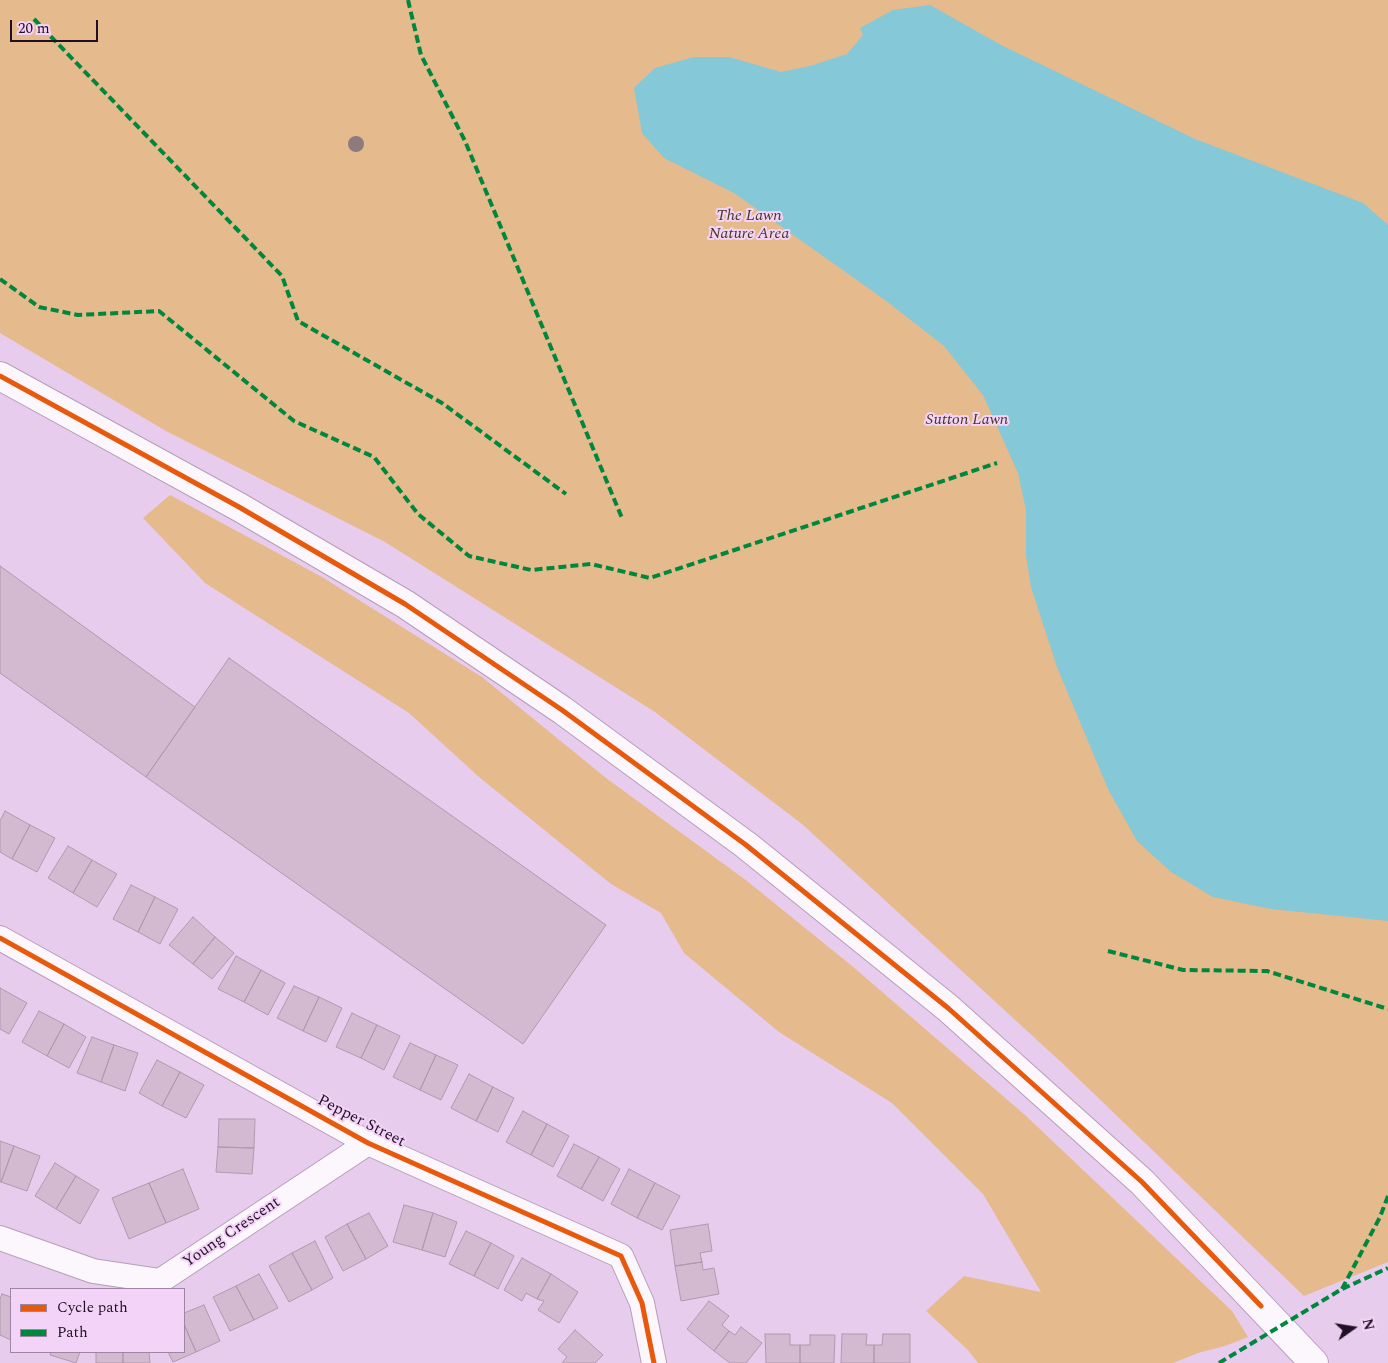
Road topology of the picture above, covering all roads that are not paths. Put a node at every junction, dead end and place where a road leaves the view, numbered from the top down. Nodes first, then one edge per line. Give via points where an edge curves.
1 (0, 376) edge
2 (0, 938) edge
3 (368, 1142) junction
4 (0, 1238) edge
5 (1312, 1360) edge
6 (654, 1363) edge

1 - 5 highway via 239,507 406,604 562,710 746,845 948,1008 1142,1182
2 - 3 street, Pepper Street
3 - 4 street, Young Crescent via 160,1281 93,1271
3 - 6 street, Pepper Street via 622,1256 642,1303

